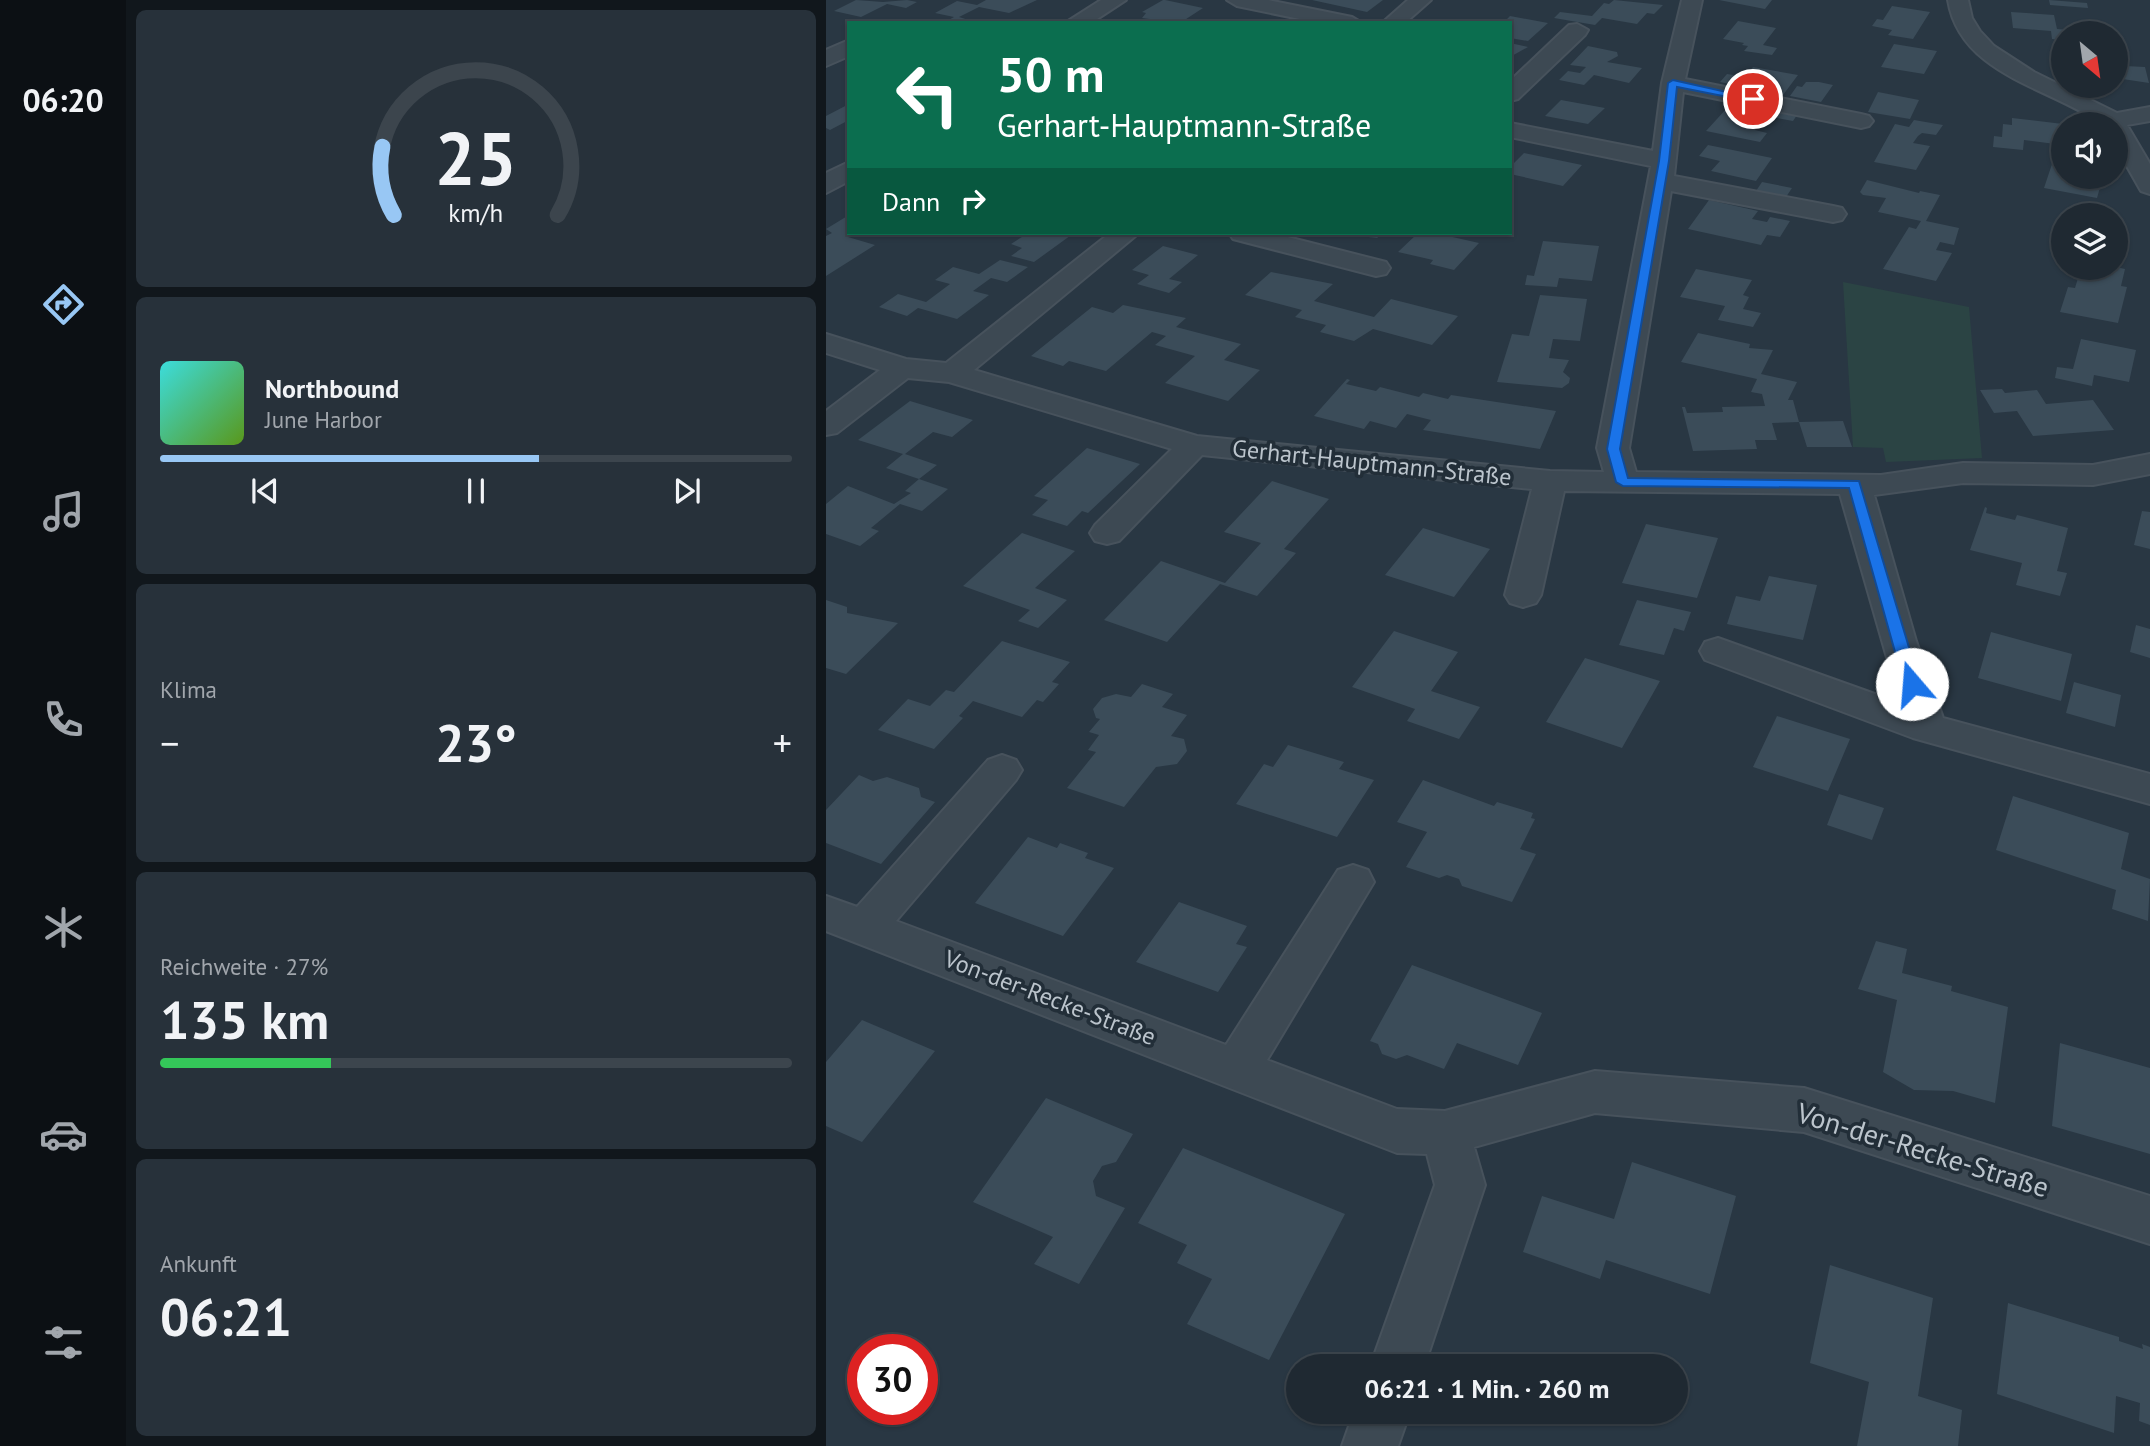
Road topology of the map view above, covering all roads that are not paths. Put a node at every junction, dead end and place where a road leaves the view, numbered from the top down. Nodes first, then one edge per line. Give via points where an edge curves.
1 (1116, 0) edge
2 (1237, 0) edge
3 (1421, 0) edge
4 (1692, 0) edge
5 (1958, 0) edge
6 (1079, 21) edge
7 (1342, 21) edge
8 (1395, 21) edge
9 (1577, 30) dead end
10 (826, 33) edge
11 (847, 36) edge
12 (847, 48) edge
13 (826, 59) edge
14 (1673, 83) junction
15 (1512, 92) edge
16 (2093, 112) edge
17 (2150, 114) edge
18 (2128, 120) edge
19 (1861, 121) dead end
20 (1512, 131) edge
21 (2128, 147) edge
22 (847, 170) edge
23 (1662, 171) junction
24 (826, 185) edge
25 (2150, 186) edge
26 (1833, 214) dead end
27 (1124, 235) edge
28 (1250, 235) edge
29 (1376, 268) dead end
30 (826, 343) edge
31 (902, 368) junction
32 (952, 373) junction
33 (826, 426) edge
34 (1194, 445) junction
35 (2150, 464) edge
36 (1550, 481) junction
37 (1623, 482) junction
38 (1854, 484) junction
39 (1107, 533) dead end
40 (1523, 595) dead end
41 (1718, 651) dead end
42 (1927, 728) junction
43 (1002, 770) dead end
44 (2150, 789) edge
45 (1353, 882) dead end
46 (845, 920) edge
47 (1236, 1069) junction
48 (1446, 1133) junction
49 (2150, 1220) edge
50 (1402, 1354) edge
51 (1378, 1424) edge
52 (1370, 1446) edge

1 - 6 street
2 - 7 street
3 - 8 street
4 - 14 street
5 - 16 street via 1973,40 2019,72
9 - 15 street
10 - 11 street
12 - 13 street
14 - 19 street
14 - 23 street
17 - 18 street
20 - 23 street
21 - 25 street
22 - 24 street
23 - 26 street
23 - 37 street via 1614,449
27 - 32 street
28 - 29 street
30 - 31 street, Gerhart-Hauptmann-Straße
31 - 32 street, Gerhart-Hauptmann-Straße
31 - 33 street
32 - 34 street, Gerhart-Hauptmann-Straße
34 - 36 street, Gerhart-Hauptmann-Straße
34 - 39 street
35 - 38 street, Gerhart-Hauptmann-Straße via 2093,475 1963,473 1881,485
36 - 37 street, Gerhart-Hauptmann-Straße
36 - 40 street, Gerhart-Hauptmann-Straße
37 - 38 street, Gerhart-Hauptmann-Straße
38 - 42 street
41 - 42 street
42 - 44 street
43 - 46 street, Von-der-Recke-Straße
45 - 47 street
46 - 47 street, Von-der-Recke-Straße
47 - 48 street, Von-der-Recke-Straße via 1398,1131
48 - 49 street, Von-der-Recke-Straße via 1595,1092 1804,1110
48 - 50 street via 1460,1185
51 - 52 street

